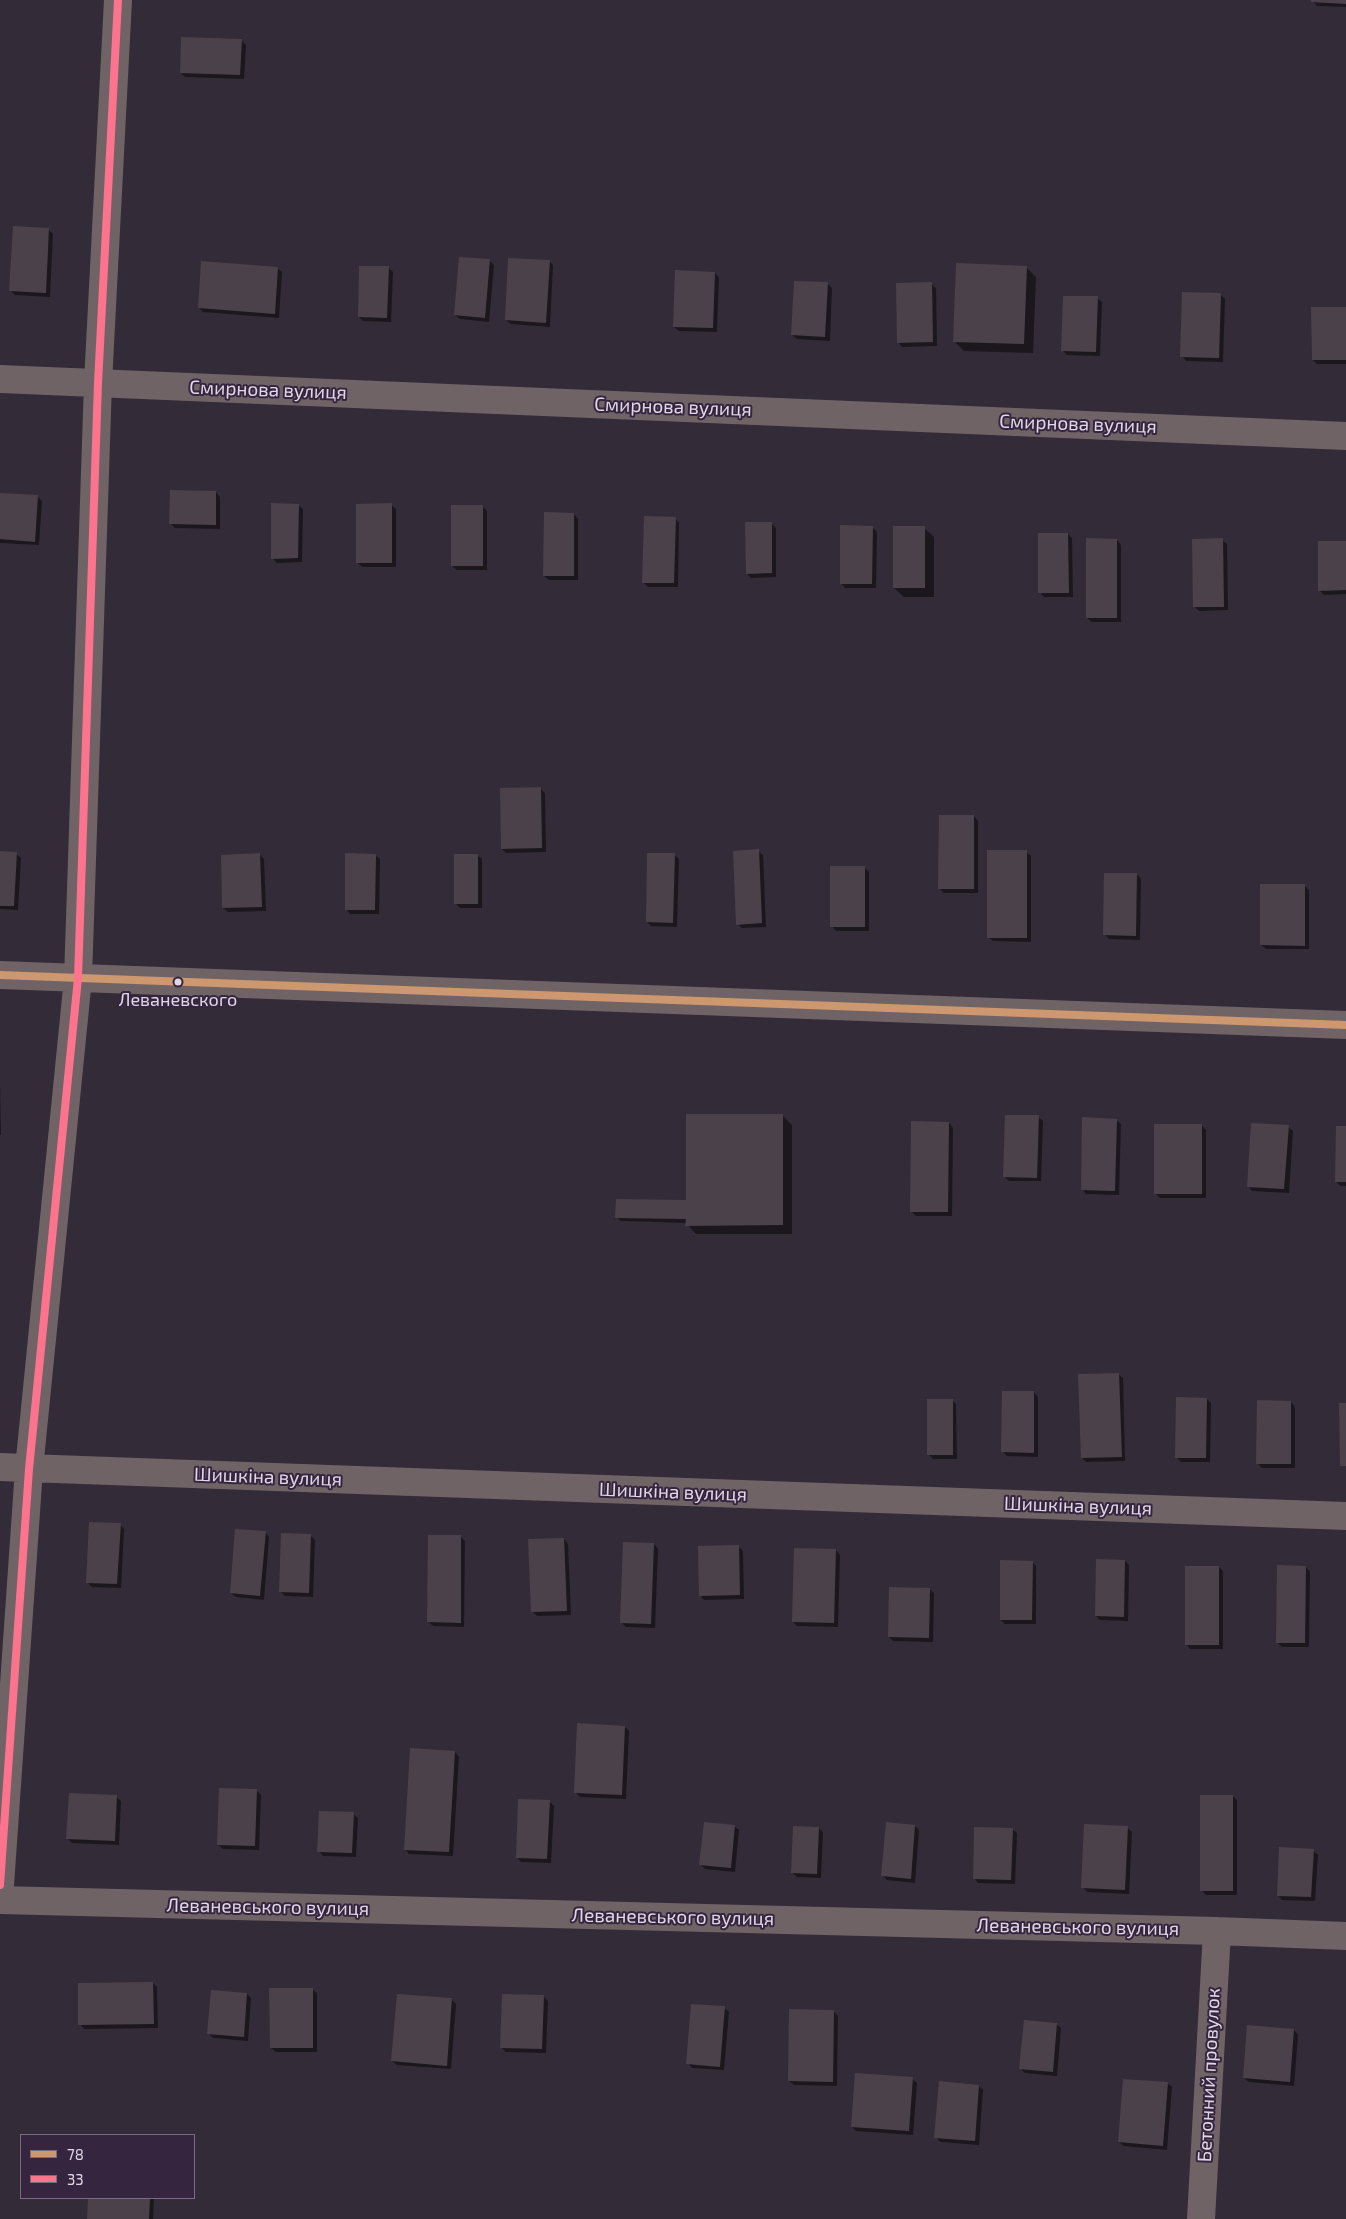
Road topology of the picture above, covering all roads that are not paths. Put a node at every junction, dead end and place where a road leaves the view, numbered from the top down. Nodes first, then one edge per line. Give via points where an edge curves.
1 (118, 0) edge
2 (0, 379) edge
3 (98, 383) junction
4 (1346, 436) edge
5 (0, 975) edge
6 (78, 978) junction
7 (1346, 1025) edge
8 (0, 1467) edge
9 (29, 1469) junction
10 (1346, 1516) edge
11 (0, 1885) edge
12 (0, 1900) edge
13 (1217, 1931) junction
14 (1346, 1936) edge
15 (1201, 2219) edge

1 - 3 street
2 - 3 street, Смирнова вулиця
3 - 4 street, Смирнова вулиця
3 - 6 street
5 - 6 street
6 - 7 street
6 - 9 street
8 - 9 street, Шишкіна вулиця
9 - 10 street, Шишкіна вулиця
9 - 11 street
12 - 13 street, Леваневського вулиця
13 - 14 street, Леваневського вулиця
13 - 15 street, Бетонний провулок

